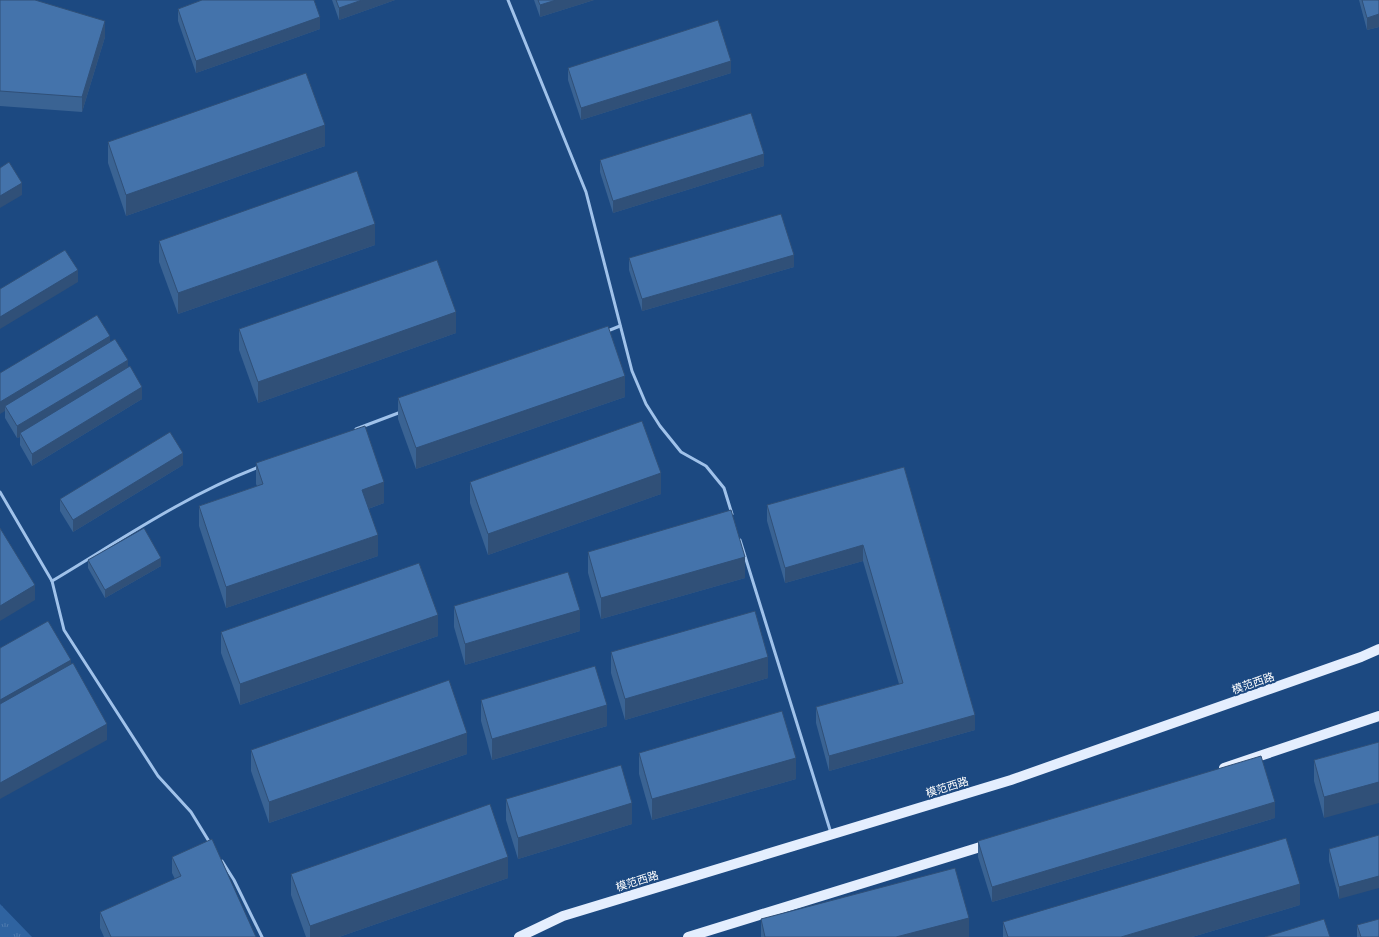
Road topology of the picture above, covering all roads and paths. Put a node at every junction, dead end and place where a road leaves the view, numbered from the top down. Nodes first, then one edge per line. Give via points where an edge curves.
1 (508, 0) edge
2 (620, 326) junction
3 (598, 334) edge
4 (406, 409) edge
5 (355, 430) edge
6 (266, 464) edge
7 (0, 492) edge
8 (733, 518) edge
9 (738, 533) edge
10 (52, 581) junction
11 (1379, 649) edge
12 (1379, 716) edge
13 (1218, 770) edge
14 (832, 834) junction
15 (1001, 841) edge
16 (214, 849) edge
17 (218, 856) edge
18 (262, 937) edge
19 (519, 937) edge
20 (688, 937) edge

1 - 2 lane via 586,192
2 - 3 lane
2 - 8 lane via 632,372 646,404 682,452 706,466 724,488
4 - 5 lane
6 - 10 lane via 237,476 169,512
7 - 10 lane
9 - 14 lane
10 - 16 lane via 64,630 158,776 191,812
11 - 14 main road, 模范西路 via 1011,780
12 - 13 main road
14 - 19 main road, 模范西路 via 563,916
15 - 20 main road
17 - 18 lane via 234,880

